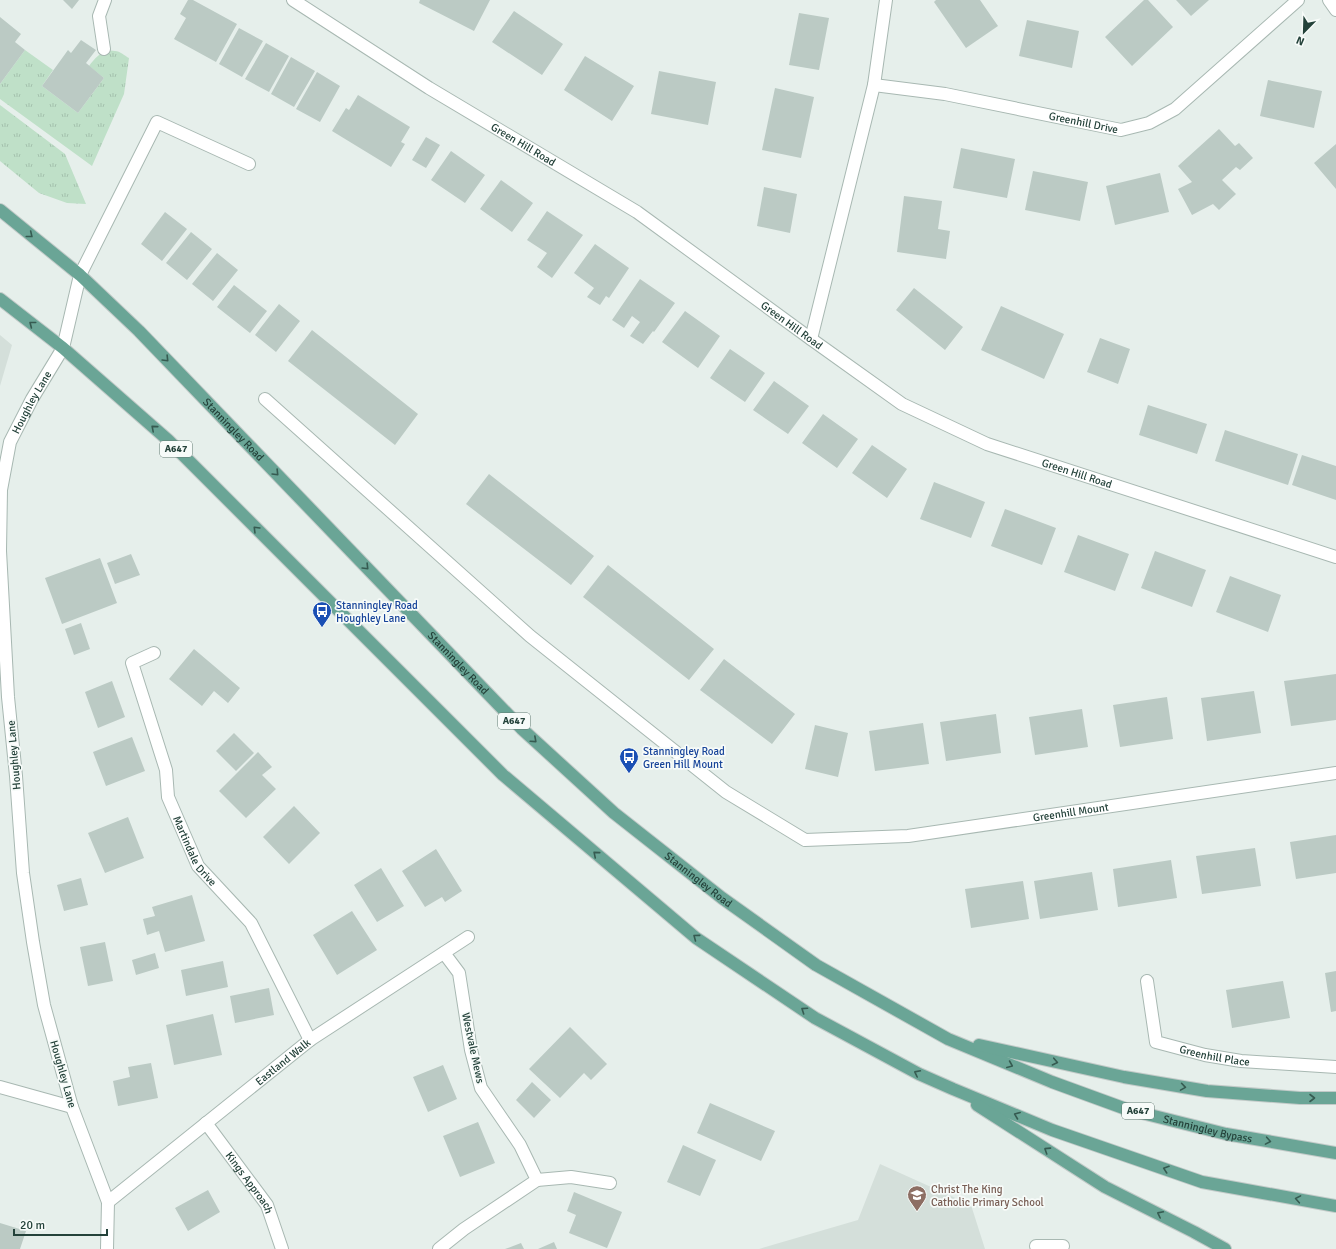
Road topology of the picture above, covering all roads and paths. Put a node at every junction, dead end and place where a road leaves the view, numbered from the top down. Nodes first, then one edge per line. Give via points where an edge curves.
1 (105, 0) edge
2 (293, 0) edge
3 (886, 0) edge
4 (1298, 0) edge
5 (1329, 0) edge
6 (1336, 10) edge
7 (104, 49) dead end
8 (874, 85) junction
9 (249, 164) dead end
10 (0, 210) edge
11 (80, 275) junction
12 (0, 299) edge
13 (811, 339) junction
14 (63, 348) junction
15 (265, 399) dead end
16 (1336, 557) edge
17 (154, 653) dead end
18 (4, 698) edge
19 (1336, 773) edge
20 (468, 937) dead end
21 (444, 953) junction
22 (1147, 981) dead end
23 (948, 1039) junction
24 (310, 1040) junction
25 (1336, 1067) edge
26 (0, 1087) edge
27 (953, 1089) junction
28 (1336, 1098) edge
29 (72, 1107) junction
30 (206, 1123) junction
31 (1336, 1153) edge
32 (537, 1180) junction
33 (610, 1183) dead end
34 (108, 1202) junction
35 (1336, 1206) edge
36 (1036, 1246) dead end
37 (1066, 1248) edge
38 (107, 1249) edge
39 (282, 1249) edge
40 (439, 1249) edge
41 (1225, 1249) edge

1 - 7 street via 99,16
2 - 13 street, Green Hill Road via 429,88 637,212
3 - 8 street
4 - 8 street, Greenhill Drive via 1175,109 1149,123 1121,130 945,94
5 - 6 street
8 - 13 street
9 - 11 street, Houghley Lane via 157,122
10 -> 11 main road, Stanningley Road / A647
11 - 14 street, Houghley Lane
11 -> 23 main road, Stanningley Road / A647 via 139,331 522,729 614,813 722,898 816,965
14 -> 12 main road, A647
13 - 16 street, Green Hill Road via 902,404 987,444
14 - 18 street, Houghley Lane via 10,442 1,490
27 -> 14 main road, A647 via 815,1018 696,938 503,775 168,440
15 - 19 street, Greenhill Mount via 530,636 726,792 805,840 908,836
17 - 24 street, Martindale Drive via 132,662 166,770 168,797 198,866 251,922
18 - 29 street, Houghley Lane via 32,942 44,1005
20 - 21 street, Eastland Walk
21 - 24 street, Eastland Walk
21 - 32 street, Westvale Mews via 459,973 471,1050 482,1088 520,1145
22 - 25 street, Greenhill Place via 1156,1042 1241,1061
23 -> 28 main road, A647 via 1124,1077 1207,1091
23 -> 31 main road, Stanningley Bypass / A647 via 1052,1082 1126,1108 1226,1134
24 - 30 street, Eastland Walk
26 - 29 street
35 -> 27 main road, A647 via 1202,1182 1052,1130
41 -> 27 main road, A647 via 1105,1187
29 - 34 street, Houghley Lane
30 - 34 street, Eastland Walk
30 - 39 street, Kings Approach via 267,1205
32 - 33 street via 571,1177
32 - 40 street
34 - 38 street, Houghley Lane
36 - 37 street

